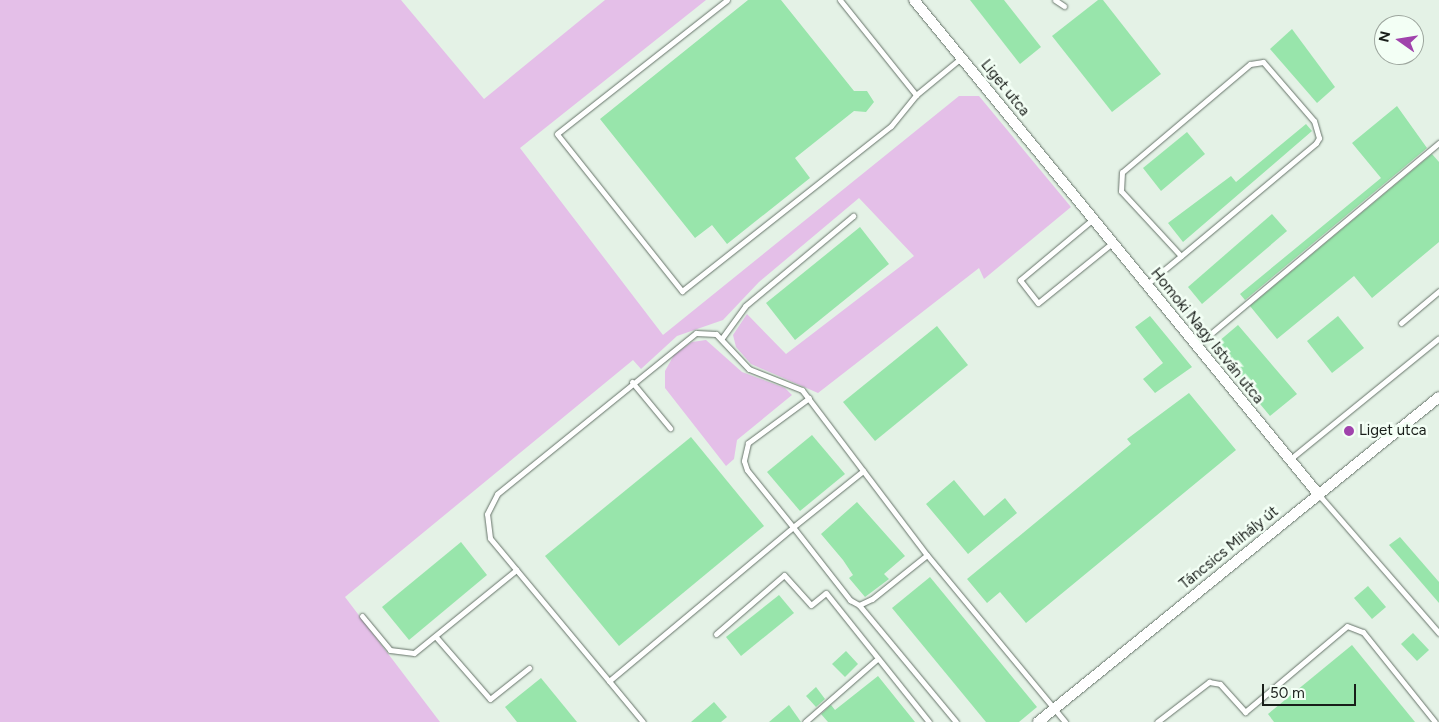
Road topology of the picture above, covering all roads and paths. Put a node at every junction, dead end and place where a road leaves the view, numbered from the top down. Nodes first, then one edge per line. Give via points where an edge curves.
1 (727, 0) edge
2 (840, 0) edge
3 (914, 0) edge
4 (1055, 0) edge
5 (1064, 6) dead end
6 (961, 58) junction
7 (916, 94) junction
8 (1439, 143) edge
9 (1074, 195) joint
10 (853, 216) dead end
11 (1093, 219) junction
12 (1112, 243) junction
13 (1181, 256) junction
14 (1146, 285) junction
15 (1439, 291) edge
16 (1401, 323) dead end
17 (722, 338) junction
18 (1439, 338) edge
19 (1196, 346) junction
20 (632, 382) junction
21 (1439, 397) edge
22 (808, 398) junction
23 (670, 428) dead end
24 (1289, 460) junction
25 (864, 471) junction
26 (1319, 495) junction
27 (793, 527) junction
28 (927, 554) junction
29 (516, 570) junction
30 (859, 604) junction
31 (362, 616) dead end
32 (1439, 633) edge
33 (716, 634) dead end
34 (436, 637) junction
35 (876, 660) junction
36 (529, 668) dead end
37 (609, 681) junction
38 (1053, 709) junction
39 (643, 722) edge
40 (805, 722) edge
41 (929, 722) edge
42 (956, 722) edge
43 (1038, 722) edge
44 (1065, 722) edge
45 (1157, 722) edge
46 (1435, 722) edge

1 - 7 lane via 557,134 682,291 891,126
2 - 7 lane
3 - 6 street, Liget utca
4 - 5 lane
6 - 7 lane
6 - 9 street, Liget utca
8 - 19 lane
9 - 11 street, Homoki Nagy István utca
10 - 17 lane via 745,306
11 - 12 street, Homoki Nagy István utca
11 - 12 lane via 1020,280 1038,303
12 - 14 street, Homoki Nagy István utca
13 - 13 lane via 1121,190 1122,172 1250,64 1263,62 1314,121 1319,138
13 - 14 lane
14 - 19 street, Homoki Nagy István utca
15 - 16 lane
17 - 20 lane via 709,331 696,333
17 - 22 lane via 749,369 793,383
18 - 24 lane
19 - 24 street, Homoki Nagy István utca
20 - 23 lane
20 - 29 lane via 491,502 486,530
21 - 26 street, Táncsics Mihály út
22 - 25 lane
22 - 27 lane via 757,435 744,452 747,470
24 - 26 street, Homoki Nagy István utca
25 - 27 lane
25 - 28 lane
26 - 32 lane
26 - 38 street, Táncsics Mihály út
27 - 30 lane via 850,600
27 - 37 lane
28 - 30 lane via 872,600
28 - 38 lane
29 - 34 lane
29 - 37 lane
30 - 42 lane
31 - 34 lane via 390,650 398,654 414,653
33 - 35 lane via 784,575 810,606 826,593
34 - 36 lane via 490,700
35 - 40 lane
35 - 41 lane
37 - 39 lane
38 - 43 street, Táncsics Mihály út
38 - 44 lane
45 - 46 lane via 1208,682 1220,684 1245,712 1347,626 1363,632

